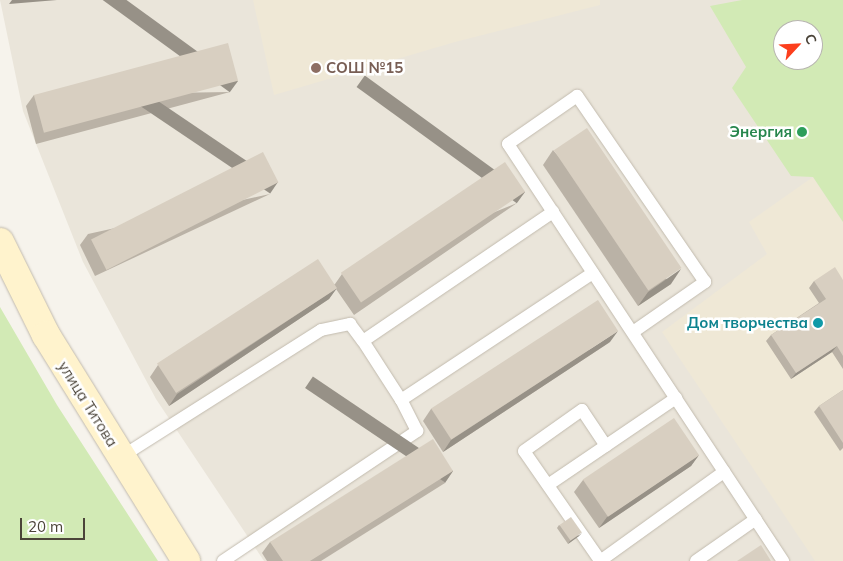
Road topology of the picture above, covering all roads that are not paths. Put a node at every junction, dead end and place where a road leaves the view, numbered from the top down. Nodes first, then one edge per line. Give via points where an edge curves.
1 (553, 212) junction
2 (0, 242) edge
3 (593, 273) junction
4 (633, 332) junction
5 (363, 340) junction
6 (676, 398) junction
7 (401, 400) junction
8 (606, 446) junction
9 (121, 457) junction
10 (724, 472) junction
11 (548, 485) junction
12 (756, 519) junction
13 (599, 560) edge
14 (186, 561) edge
15 (223, 561) edge
16 (696, 561) edge
17 (784, 561) edge

1 - 3 lane
1 - 4 lane via 508,144 577,96 705,282
1 - 5 lane
2 - 9 main road, улица Титова via 46,336
3 - 4 lane
3 - 7 lane
4 - 6 lane
5 - 7 lane
5 - 9 lane via 350,324 321,330
6 - 8 lane
6 - 10 lane
7 - 15 lane via 417,431
8 - 11 lane
8 - 11 lane via 582,410 524,450
9 - 14 main road, улица Титова
10 - 12 lane
10 - 13 lane
11 - 13 lane
12 - 16 lane
12 - 17 lane

